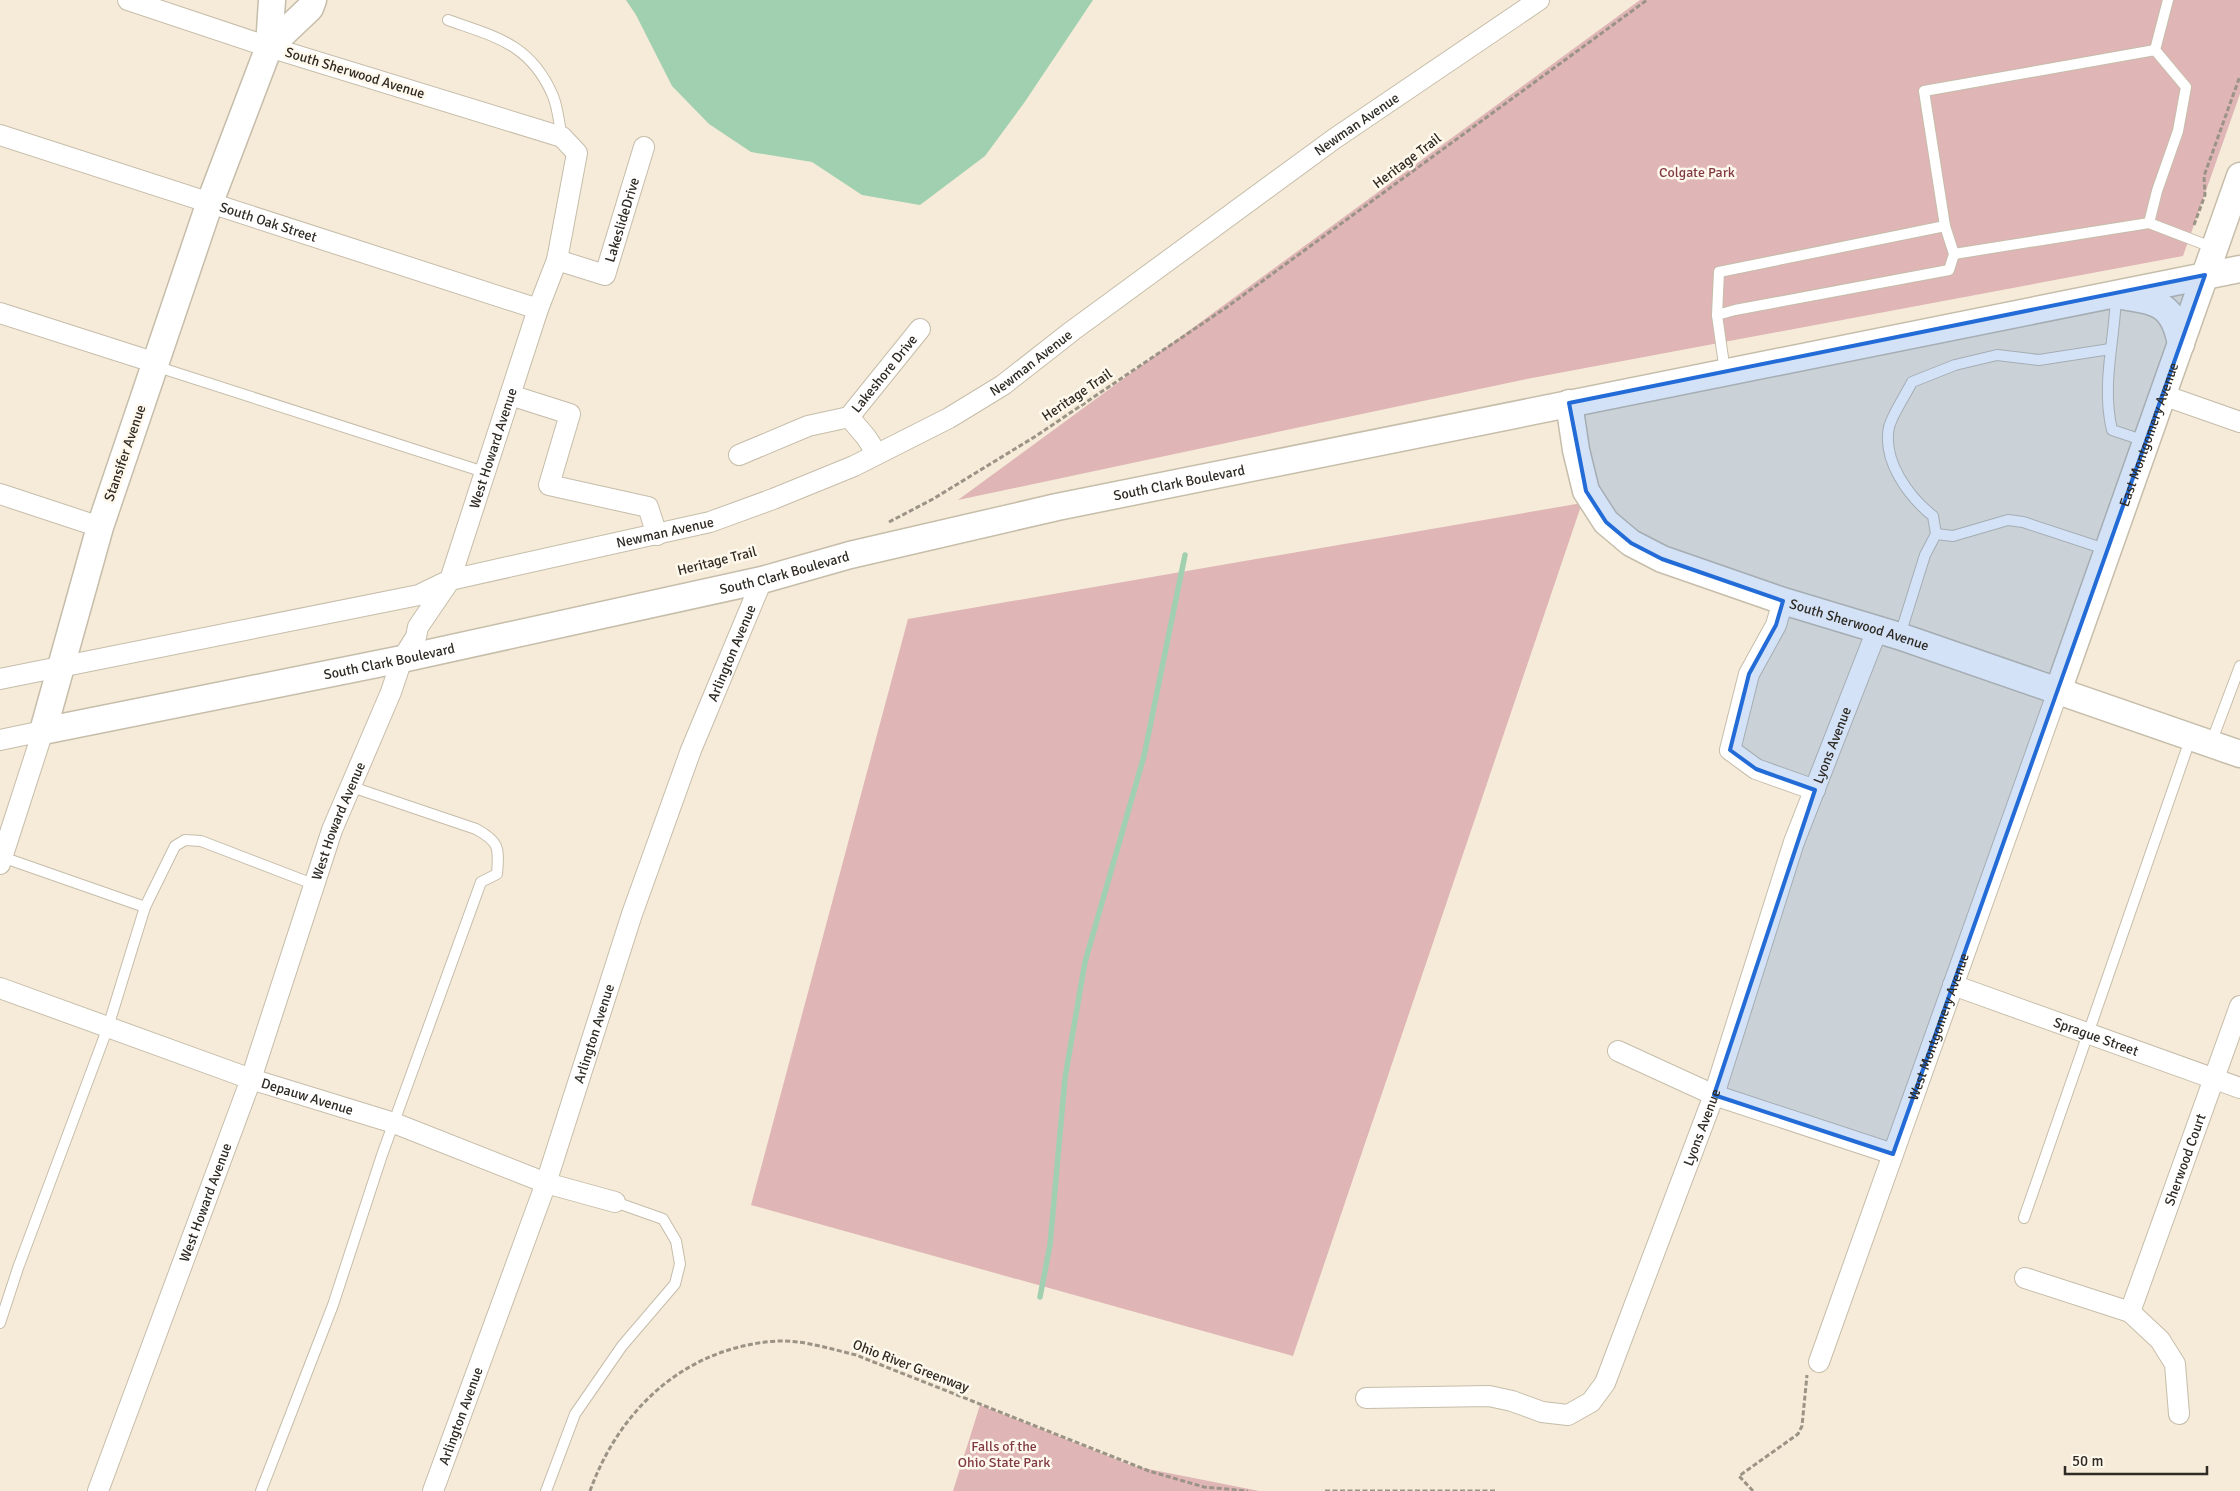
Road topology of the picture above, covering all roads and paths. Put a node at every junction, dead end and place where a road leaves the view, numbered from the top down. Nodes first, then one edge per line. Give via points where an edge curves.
1 (128, 0) edge
2 (272, 0) edge
3 (313, 0) edge
4 (1539, 0) edge
5 (1647, 0) edge
6 (2168, 0) edge
7 (448, 20) dead end
8 (269, 47) junction
9 (2155, 50) junction
10 (2240, 76) edge
11 (0, 135) edge
12 (562, 137) junction
13 (644, 147) dead end
14 (577, 153) joint
15 (2240, 176) edge
16 (210, 202) junction
17 (2149, 223) junction
18 (2194, 225) dead end
19 (1945, 226) junction
20 (2215, 248) junction
21 (1954, 254) junction
22 (557, 260) junction
23 (2240, 269) edge
24 (2205, 275) junction
25 (2116, 295) junction
26 (538, 309) junction
27 (0, 313) edge
28 (1717, 315) junction
29 (920, 329) dead end
30 (2181, 344) junction
31 (2110, 349) junction
32 (156, 364) junction
33 (1724, 372) junction
34 (510, 395) junction
35 (2163, 395) junction
36 (1569, 403) junction
37 (849, 417) junction
38 (2240, 422) edge
39 (2146, 442) junction
40 (877, 454) junction
41 (739, 455) dead end
42 (484, 472) junction
43 (0, 494) edge
44 (887, 524) dead end
45 (100, 527) junction
46 (1936, 534) junction
47 (656, 535) junction
48 (2108, 550) junction
49 (450, 580) junction
50 (762, 580) junction
51 (1784, 601) junction
52 (1888, 633) junction
53 (402, 659) junction
54 (2240, 666) edge
55 (59, 668) junction
56 (0, 680) edge
57 (2058, 691) junction
58 (43, 731) junction
59 (0, 740) edge
60 (2201, 740) junction
61 (2240, 754) edge
62 (349, 786) junction
63 (1815, 790) junction
64 (1, 860) edge
65 (314, 884) junction
66 (145, 907) junction
67 (1953, 985) junction
68 (0, 988) edge
69 (2240, 1006) edge
70 (108, 1026) junction
71 (2088, 1034) junction
72 (1618, 1051) dead end
73 (251, 1079) junction
74 (2214, 1079) junction
75 (2240, 1088) edge
76 (1714, 1095) junction
77 (394, 1123) junction
78 (1893, 1154) junction
79 (546, 1183) junction
80 (615, 1202) joint
81 (2024, 1218) dead end
82 (2025, 1278) dead end
83 (2130, 1312) junction
84 (0, 1324) edge
85 (1819, 1362) joint
86 (1366, 1398) dead end
87 (2179, 1414) dead end
88 (98, 1491) edge
89 (260, 1491) edge
90 (433, 1491) edge
91 (546, 1491) edge
92 (590, 1491) edge
93 (1248, 1491) edge
94 (1325, 1491) edge
95 (1496, 1491) edge
96 (1753, 1491) edge

1 - 8 street, South Sherwood Avenue
2 - 8 street
3 - 8 street via 310,8
4 - 40 street, Newman Avenue via 1334,139 1003,385 949,418
5 - 44 path, Heritage Trail via 1227,307 1036,436
6 - 9 lane
7 - 12 lane via 502,39 531,59 553,96
8 - 12 street, South Sherwood Avenue
8 - 16 street, Stansifer Avenue
9 - 17 lane via 2186,87 2178,131
9 - 19 lane via 1924,91
10 - 18 path via 2204,176 2204,195
11 - 16 street, South Oak Street
12 - 14 street, South Sherwood Avenue
13 - 22 street, LakeslideDrive via 605,275
14 - 22 street, West Howard Avenue
15 - 20 street, East Montgomery Avenue
16 - 26 street, South Oak Street
16 - 32 street, Stansifer Avenue
17 - 20 lane
17 - 21 lane
19 - 21 lane
19 - 28 lane via 1719,272
20 - 24 street, East Montgomery Avenue
21 - 28 lane via 1949,270
22 - 26 street, West Howard Avenue
23 - 24 street, South Clark Boulevard
24 - 25 street, South Clark Boulevard
24 - 30 street, East Montgomery Avenue
25 - 30 street via 2146,300 2169,312 2178,326
25 - 31 lane via 2116,319
25 - 33 street, South Clark Boulevard
26 - 34 street, West Howard Avenue
27 - 32 street
28 - 33 lane
29 - 37 street, Lakeshore Drive
30 - 35 street, East Montgomery Avenue
31 - 39 lane via 2108,394 2112,430
31 - 46 lane via 2038,360 1997,355 1955,365 1912,382 1889,427 1890,454 1898,475 1917,503 1933,516
32 - 42 lane
32 - 45 street, Stansifer Avenue
33 - 36 street, South Clark Boulevard
34 - 42 street, West Howard Avenue
34 - 47 street via 570,414 549,485 648,507
35 - 38 street
35 - 39 street, East Montgomery Avenue
36 - 50 street, South Clark Boulevard via 1057,507 850,555
36 - 51 street, South Sherwood Avenue via 1586,491 1606,522 1631,543 1662,559
37 - 40 street
37 - 41 street via 808,426
39 - 48 street, East Montgomery Avenue
40 - 47 street, Newman Avenue via 773,499 710,522
42 - 49 street, West Howard Avenue
43 - 45 street
45 - 55 street, Stansifer Avenue
46 - 48 lane via 1953,536 2008,520
46 - 52 lane
47 - 49 street, Newman Avenue
48 - 57 street, East Montgomery Avenue
49 - 53 street, West Howard Avenue via 418,627 416,637
49 - 55 street via 420,595
50 - 53 street, South Clark Boulevard
50 - 79 street, Arlington Avenue via 691,750 632,914
51 - 52 street, South Sherwood Avenue
51 - 63 street via 1776,625 1749,674 1730,750 1756,769
52 - 57 street, South Sherwood Avenue
52 - 63 street, Lyons Avenue
53 - 58 street, South Clark Boulevard
53 - 62 street, West Howard Avenue via 391,692
54 - 60 lane
55 - 56 street
55 - 58 street, Stansifer Avenue
57 - 60 street, South Sherwood Avenue
57 - 67 street, West Montgomery Avenue
58 - 59 street, South Clark Boulevard
58 - 64 street, Stansifer Avenue
60 - 61 street, South Sherwood Avenue
60 - 71 lane
62 - 65 street, West Howard Avenue
62 - 77 lane via 476,829 492,837 499,853 497,874 481,882
63 - 76 street, Lyons Avenue via 1794,842
64 - 66 lane
65 - 66 lane via 201,841 185,840 175,846
65 - 73 street, West Howard Avenue
66 - 70 lane
67 - 71 street, Sprague Street
67 - 78 street, West Montgomery Avenue
68 - 70 street, Depauw Avenue
69 - 74 street, Sherwood Court
70 - 73 street, Depauw Avenue
70 - 84 lane
71 - 74 street, Sprague Street
71 - 81 lane
72 - 76 street
73 - 77 street, Depauw Avenue
73 - 88 street, West Howard Avenue
74 - 75 street, Sprague Street
74 - 83 street, Sherwood Court
76 - 78 street
76 - 86 street, Lyons Avenue via 1605,1383 1591,1402 1568,1415 1542,1412 1489,1396
77 - 79 street, Depauw Avenue
77 - 89 lane via 333,1305
78 - 85 street, West Montgomery Avenue
79 - 80 street, Depauw Avenue
79 - 90 street, Arlington Avenue
80 - 91 lane via 664,1219 676,1241 680,1264 675,1284 622,1346 575,1414
82 - 83 street
83 - 87 street via 2160,1340 2175,1364
85 - 96 path via 1807,1375 1802,1426 1798,1434 1739,1476
92 - 93 path, Ohio River Greenway via 615,1436 638,1408 667,1381 718,1353 779,1341 856,1355 1149,1471 1204,1487
94 - 95 path

